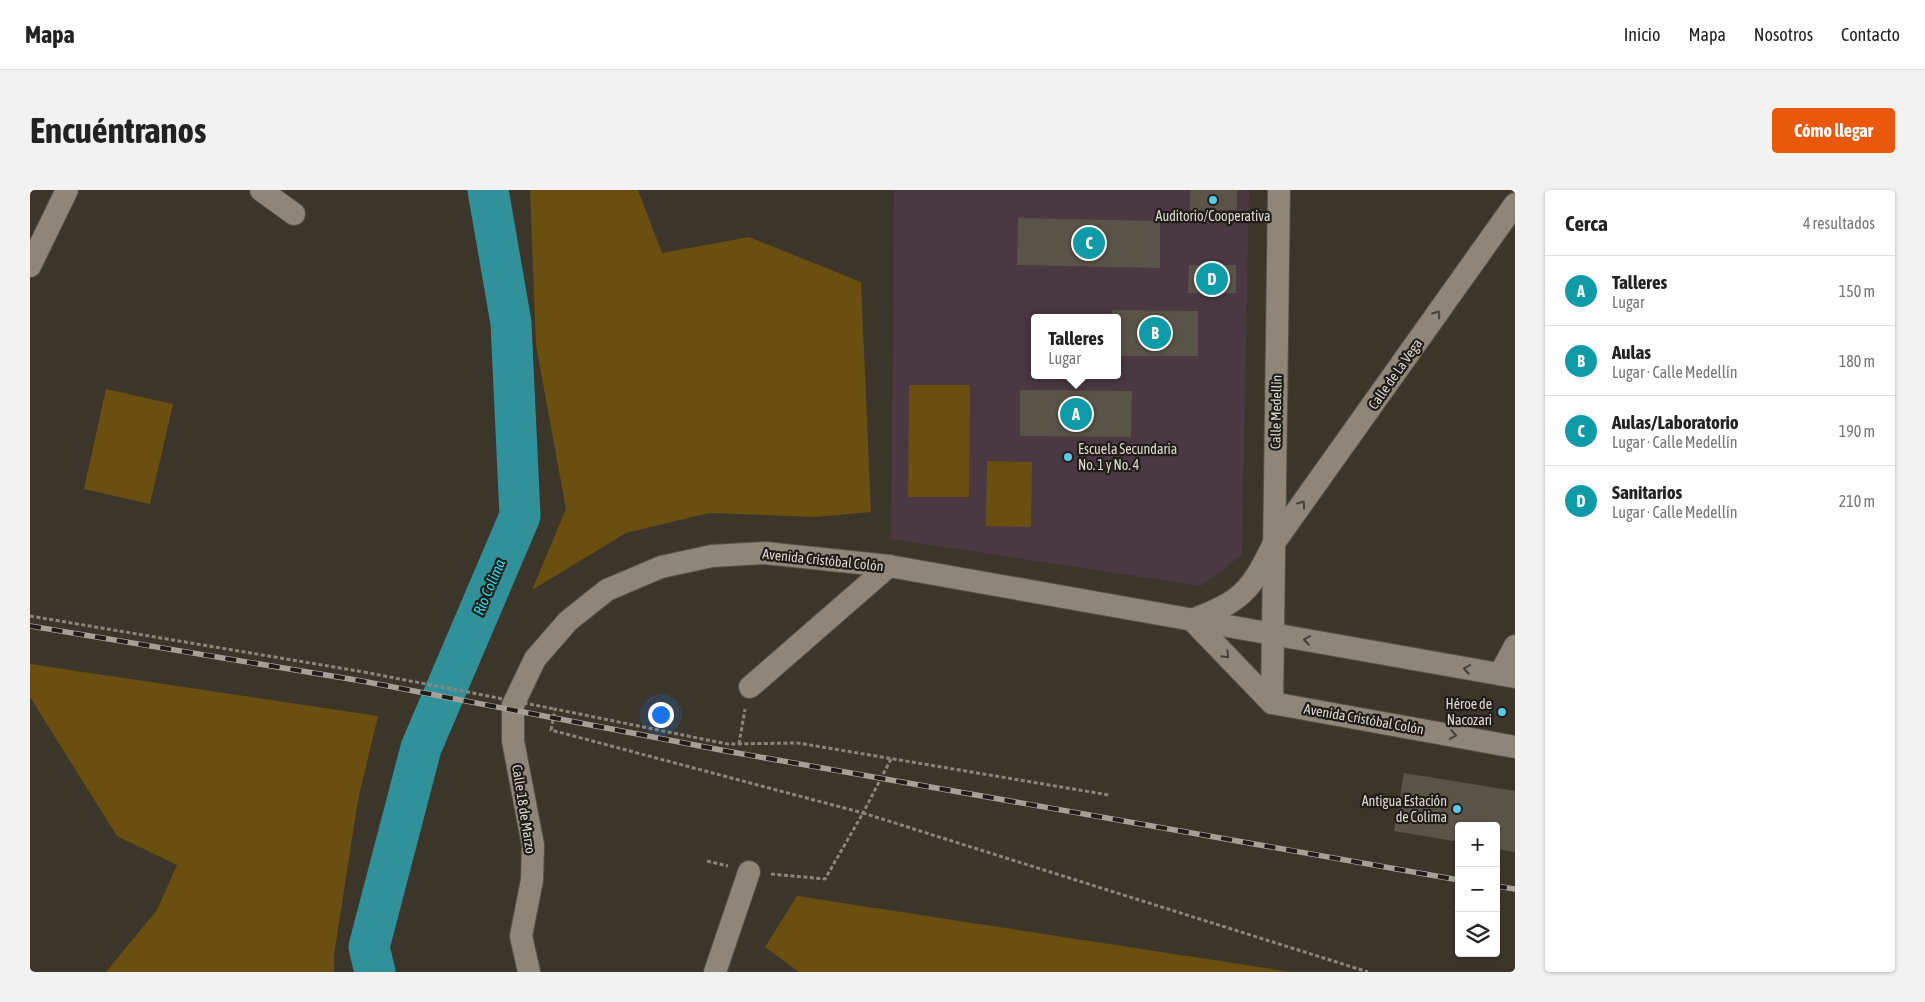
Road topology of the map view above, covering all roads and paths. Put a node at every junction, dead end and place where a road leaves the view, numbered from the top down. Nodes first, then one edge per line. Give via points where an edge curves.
1 (66, 190) edge
2 (261, 190) edge
3 (1279, 190) edge
4 (1515, 204) edge
5 (294, 214) dead end
6 (30, 266) edge
7 (1274, 543) junction
8 (889, 566) junction
9 (30, 616) edge
10 (1192, 620) junction
11 (1272, 634) junction
12 (1515, 646) edge
13 (1508, 676) edge
14 (750, 687) joint
15 (1272, 702) junction
16 (513, 705) joint
17 (555, 709) junction
18 (739, 744) junction
19 (1515, 747) edge
20 (891, 759) junction
21 (1109, 795) dead end
22 (863, 813) junction
23 (707, 861) dead end
24 (749, 872) junction
25 (529, 972) edge
26 (715, 972) edge
27 (1368, 972) edge

1 - 6 street
2 - 5 street
3 - 7 street, Calle Medellín
7 -> 4 street, Calle de La Vega
7 - 10 street, Calle de La Vega via 1259,574 1242,596 1219,610
7 - 11 street, Calle Medellín
8 - 10 street, Avenida Cristóbal Colón
8 - 14 street
8 - 16 street, Avenida Cristóbal Colón via 765,553 712,556 661,567 607,590 568,621 535,658
9 - 17 path, bridge via 364,672
10 - 11 street, Avenida Cristóbal Colón
10 -> 15 street
13 -> 11 street, Avenida Cristóbal Colón
11 - 15 street
12 - 13 street
14 - 18 path
15 -> 19 street, Avenida Cristóbal Colón
16 - 25 street, Calle 18 de Marzo via 513,741 533,845 532,880 521,936
17 - 18 path
17 - 22 path via 551,730
18 - 20 path via 798,744
20 - 21 path
20 - 22 path
22 - 24 path via 825,879
22 - 27 path
23 - 24 path
24 - 26 street

